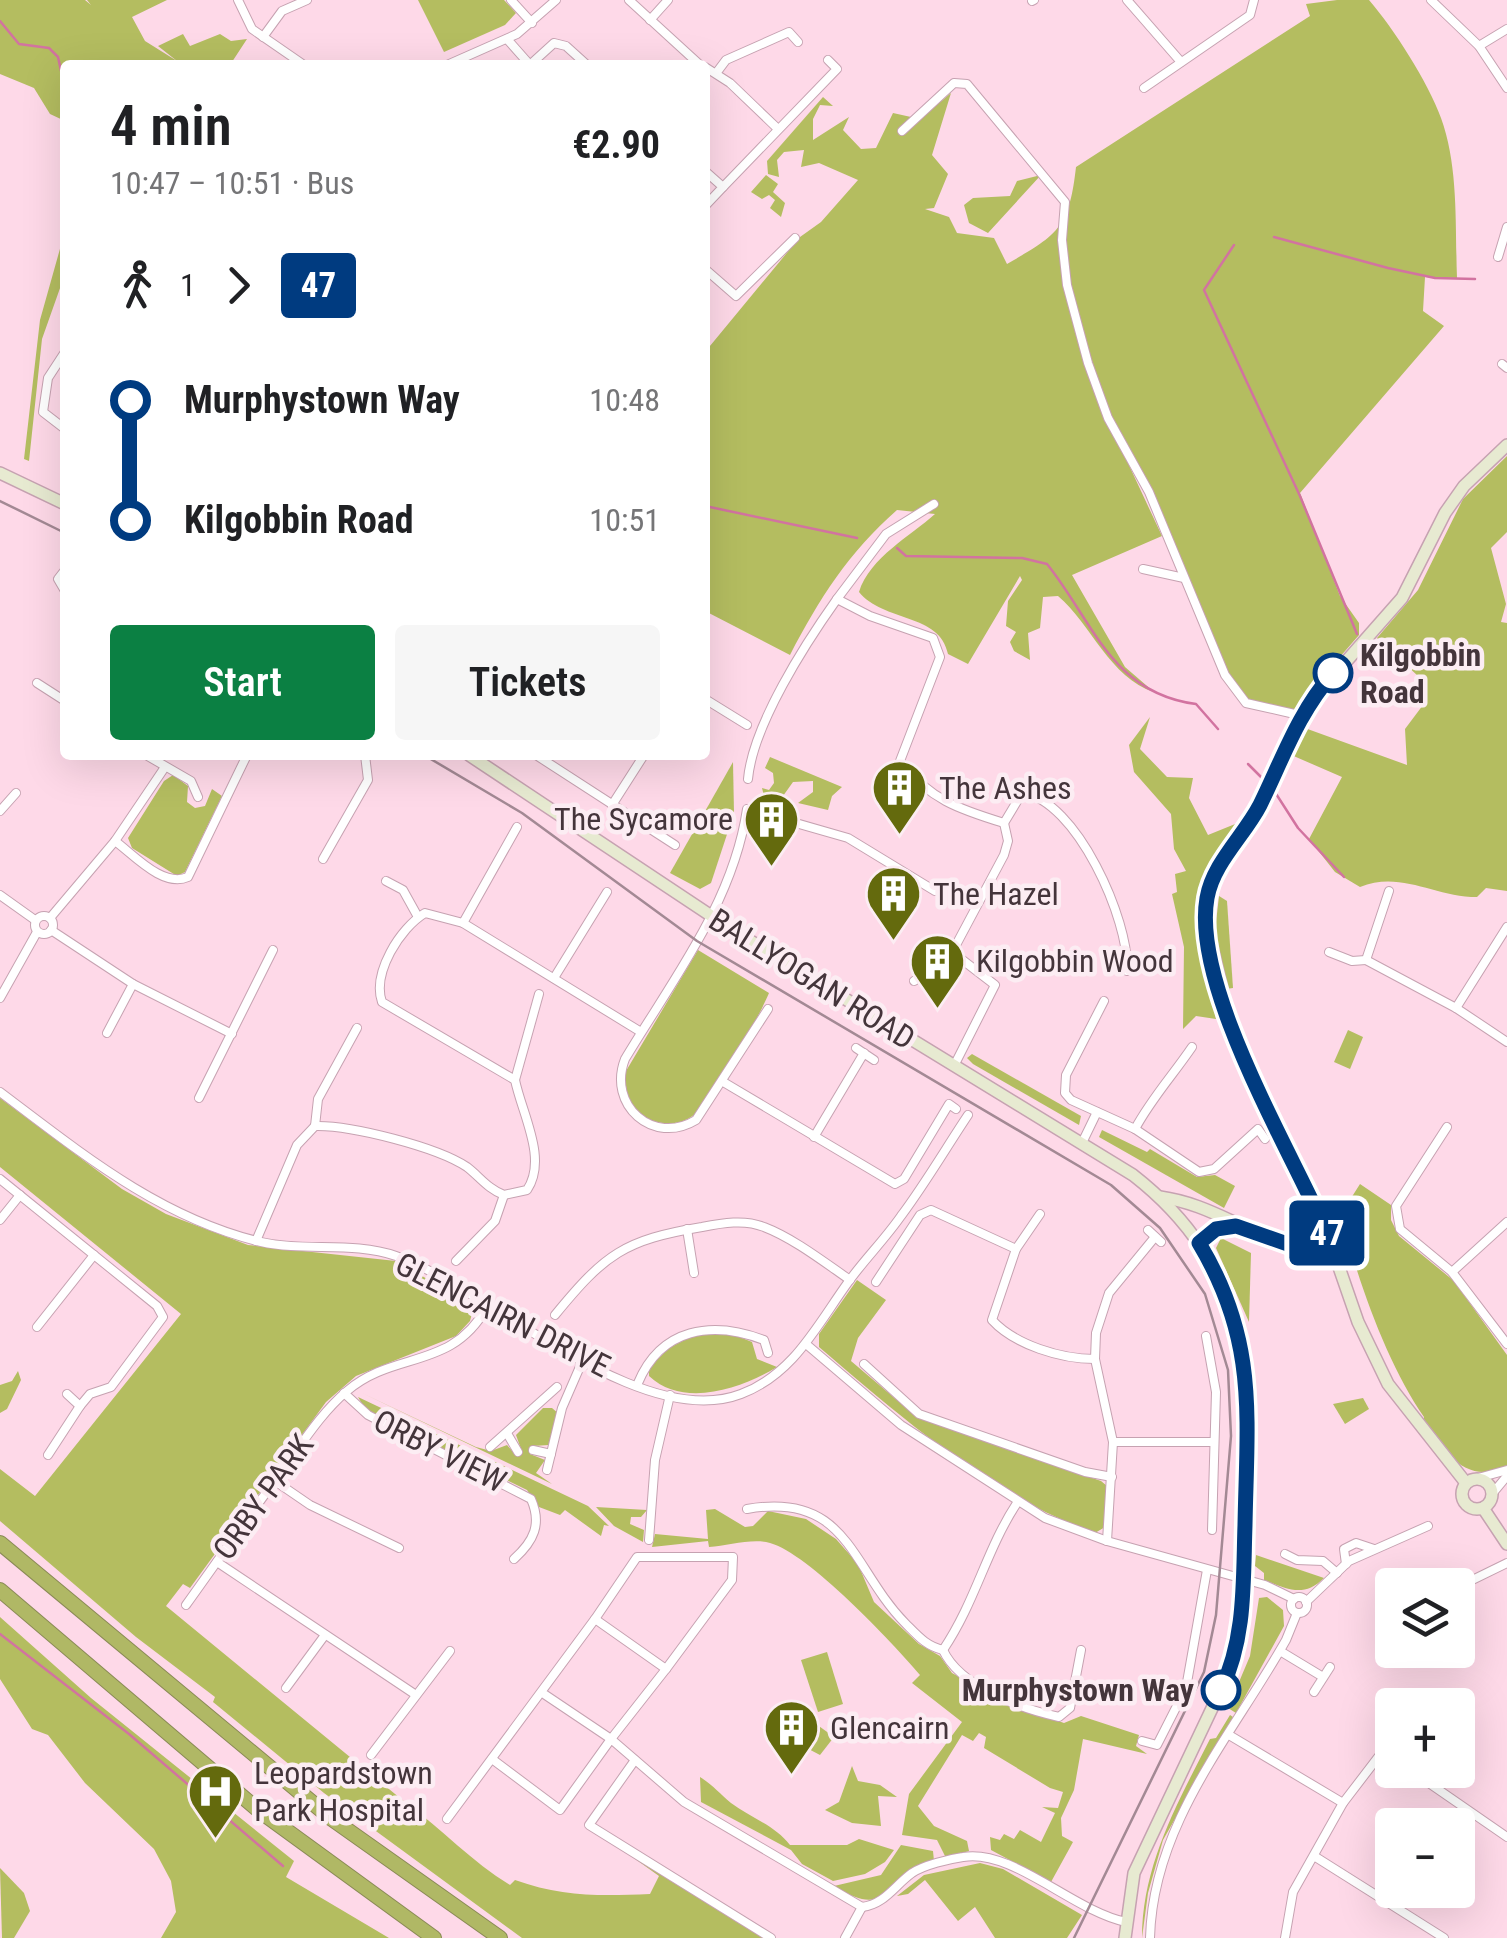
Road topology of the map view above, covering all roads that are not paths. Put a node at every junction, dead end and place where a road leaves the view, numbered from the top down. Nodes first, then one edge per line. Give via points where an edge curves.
1 (238, 0) edge
2 (307, 0) edge
3 (511, 0) edge
4 (556, 0) edge
5 (629, 0) edge
6 (668, 0) edge
7 (1128, 0) edge
8 (1254, 0) edge
9 (1431, 0) edge
10 (650, 20) junction
11 (532, 23) junction
12 (1507, 29) edge
13 (263, 37) junction
14 (507, 39) junction
15 (798, 42) dead end
16 (1478, 46) junction
17 (297, 60) edge
18 (459, 60) edge
19 (527, 60) edge
20 (535, 60) edge
21 (581, 60) edge
22 (694, 60) edge
23 (828, 60) dead end
24 (1181, 62) junction
25 (710, 69) edge
26 (717, 72) junction
27 (1144, 88) dead end
28 (1507, 88) edge
29 (778, 130) junction
30 (902, 131) dead end
31 (710, 175) edge
32 (723, 187) junction
33 (710, 201) edge
34 (1507, 227) edge
35 (794, 238) dead end
36 (1498, 258) dead end
37 (710, 273) edge
38 (60, 360) edge
39 (60, 425) edge
40 (1507, 445) edge
41 (0, 473) edge
42 (60, 502) edge
43 (934, 504) dead end
44 (1143, 568) dead end
45 (1184, 578) junction
46 (837, 599) junction
47 (37, 682) dead end
48 (60, 698) edge
49 (710, 702) edge
50 (1299, 716) junction
51 (747, 725) dead end
52 (154, 760) edge
53 (245, 760) edge
54 (366, 760) edge
55 (476, 760) edge
56 (546, 760) edge
57 (641, 760) edge
58 (166, 768) junction
59 (748, 780) dead end
60 (16, 793) dead end
61 (198, 797) dead end
62 (747, 798) dead end
63 (612, 804) junction
64 (747, 809) junction
65 (0, 811) edge
66 (1004, 823) junction
67 (517, 827) dead end
68 (115, 841) junction
69 (675, 845) dead end
70 (323, 859) dead end
71 (386, 881) dead end
72 (1389, 890) dead end
73 (935, 891) dead end
74 (607, 892) dead end
75 (0, 896) edge
76 (712, 916) junction
77 (418, 917) junction
78 (50, 918) junction
79 (36, 920) junction
80 (464, 922) junction
81 (1507, 927) edge
82 (51, 930) junction
83 (38, 932) junction
84 (273, 950) dead end
85 (1330, 952) dead end
86 (956, 955) junction
87 (1366, 960) junction
88 (1127, 971) dead end
89 (554, 978) junction
90 (914, 980) dead end
91 (133, 984) junction
92 (538, 994) dead end
93 (0, 998) edge
94 (1104, 1001) dead end
95 (1456, 1008) junction
96 (768, 1010) dead end
97 (357, 1028) dead end
98 (641, 1032) junction
99 (107, 1034) dead end
100 (232, 1034) junction
101 (1507, 1042) edge
102 (1193, 1046) dead end
103 (874, 1060) dead end
104 (953, 1068) junction
105 (515, 1080) junction
106 (725, 1083) junction
107 (0, 1092) edge
108 (199, 1098) dead end
109 (952, 1106) dead end
110 (1097, 1112) junction
111 (968, 1115) dead end
112 (316, 1126) junction
113 (1447, 1126) dead end
114 (1134, 1129) junction
115 (814, 1136) junction
116 (1265, 1139) dead end
117 (1082, 1142) junction
118 (0, 1179) edge
119 (20, 1195) junction
120 (504, 1195) junction
121 (1160, 1197) junction
122 (1040, 1214) dead end
123 (1215, 1216) junction
124 (0, 1220) edge
125 (1507, 1222) edge
126 (1187, 1226) junction
127 (1236, 1226) junction
128 (688, 1229) junction
129 (1155, 1236) dead end
130 (256, 1241) junction
131 (1199, 1243) junction
132 (1333, 1247) junction
133 (1016, 1250) junction
134 (94, 1255) junction
135 (456, 1261) dead end
136 (1452, 1272) junction
137 (694, 1273) dead end
138 (850, 1280) junction
139 (876, 1282) dead end
140 (487, 1307) junction
141 (554, 1315) dead end
142 (36, 1327) dead end
143 (1206, 1336) dead end
144 (806, 1344) junction
145 (1507, 1344) edge
146 (768, 1353) dead end
147 (1095, 1359) junction
148 (582, 1362) junction
149 (864, 1364) dead end
150 (638, 1384) junction
151 (556, 1387) dead end
152 (344, 1393) junction
153 (67, 1394) dead end
154 (670, 1395) junction
155 (548, 1397) junction
156 (80, 1406) junction
157 (562, 1408) junction
158 (508, 1435) junction
159 (1113, 1442) junction
160 (1212, 1442) junction
161 (490, 1448) dead end
162 (533, 1450) dead end
163 (518, 1452) dead end
164 (551, 1454) junction
165 (48, 1455) dead end
166 (547, 1470) dead end
167 (1507, 1473) edge
168 (1112, 1477) junction
169 (1472, 1480) junction
170 (275, 1481) junction
171 (1492, 1494) junction
172 (1017, 1503) junction
173 (1483, 1508) junction
174 (746, 1509) dead end
175 (1428, 1526) dead end
176 (1212, 1530) dead end
177 (649, 1540) dead end
178 (1108, 1541) junction
179 (0, 1543) edge
180 (1507, 1544) edge
181 (399, 1548) dead end
182 (1284, 1554) dead end
183 (514, 1559) dead end
184 (217, 1562) junction
185 (1507, 1563) edge
186 (1207, 1570) junction
187 (1337, 1573) junction
188 (1475, 1575) edge
189 (1244, 1581) junction
190 (0, 1590) edge
191 (1294, 1599) junction
192 (1306, 1602) junction
193 (186, 1605) dead end
194 (1297, 1612) junction
195 (594, 1619) junction
196 (325, 1635) junction
197 (944, 1650) junction
198 (1081, 1650) dead end
199 (450, 1651) dead end
200 (1280, 1651) junction
201 (1330, 1667) dead end
202 (666, 1669) junction
203 (1323, 1677) junction
204 (286, 1688) dead end
205 (541, 1692) junction
206 (1314, 1692) dead end
207 (416, 1695) junction
208 (1229, 1735) junction
209 (611, 1739) junction
210 (1142, 1741) dead end
211 (371, 1756) dead end
212 (492, 1760) junction
213 (635, 1760) junction
214 (1375, 1761) edge
215 (1436, 1788) edge
216 (1342, 1803) junction
217 (447, 1819) dead end
218 (1507, 1837) edge
219 (1314, 1856) junction
220 (862, 1907) junction
221 (1126, 1922) junction
222 (434, 1938) edge
223 (500, 1938) edge
224 (771, 1938) edge
225 (845, 1938) edge
226 (1125, 1938) edge
227 (1150, 1938) edge
228 (1285, 1938) edge
229 (1444, 1938) edge

1 - 13 street via 248,25
2 - 13 street via 282,11
3 - 11 street
4 - 11 street
5 - 10 street
6 - 10 street
7 - 24 street
8 - 24 street via 1250,15
9 - 16 street
10 - 22 street
11 - 14 street
12 - 16 street
13 - 17 street
14 - 18 street
14 - 19 street
15 - 26 street via 787,28 726,60
16 - 28 street
20 - 21 street via 554,42
23 - 29 street via 837,69
24 - 27 street
25 - 26 street
26 - 29 street
29 - 32 street
30 - 45 street via 954,83 966,84 1065,202 1062,240 1072,316 1108,418 1150,492
31 - 32 street
32 - 33 street
34 - 36 street
35 - 37 street via 736,296
38 - 39 street via 48,378 43,412
40 - 50 street via 1445,513 1402,598
41 - 42 street
43 - 46 street via 886,534
44 - 45 street
45 - 50 street via 1238,696
46 - 59 street via 772,712
46 - 66 street via 933,638 940,657 900,760 935,798
47 - 48 street
49 - 51 street
50 - 132 street via 1262,800 1212,882 1206,922 1246,1062
52 - 58 street
53 - 68 street via 188,876 164,877
54 - 70 street via 368,780
55 - 76 street, BALLYOGAN ROAD
56 - 63 street
57 - 63 street
58 - 61 street via 191,781
58 - 68 street
60 - 65 street
62 - 64 street
63 - 69 street
64 - 73 street via 848,838
64 - 76 street via 740,848
66 - 86 street via 1004,855
66 - 88 street via 1022,793 1034,794 1062,819 1104,877
67 - 80 street
68 - 78 street
71 - 77 street via 403,890
72 - 87 street
74 - 89 street
75 - 79 street
76 - 98 street
76 - 104 street, BALLYOGAN ROAD
77 - 80 street via 438,913
77 - 105 street via 382,972 382,1002
78 - 79 street
78 - 82 street
79 - 83 street
80 - 89 street
81 - 95 street
82 - 83 street
82 - 91 street
83 - 93 street
84 - 100 street
85 - 87 street
86 - 90 street
86 - 104 street via 995,985
87 - 95 street
89 - 98 street
91 - 99 street
91 - 100 street
92 - 105 street
94 - 110 street via 1064,1084 1071,1100
95 - 101 street
96 - 106 street
97 - 112 street via 318,1098
98 - 106 street via 620,1084 640,1120 664,1130 684,1127 702,1116
100 - 108 street
102 - 114 street
103 - 115 street via 860,1051
104 - 117 street, BALLYOGAN ROAD
105 - 120 street via 536,1176 527,1190
106 - 115 street
107 - 130 street, GLENCAIRN DRIVE via 128,1187
109 - 115 street via 898,1184
110 - 114 street
110 - 117 street
111 - 138 street, GLENCAIRN DRIVE
112 - 120 street via 413,1144 466,1167
112 - 130 street via 297,1145
113 - 136 street via 1396,1210 1406,1236
114 - 116 street via 1199,1172 1208,1172 1258,1129
117 - 121 street, BALLYOGAN ROAD
118 - 119 street
119 - 124 street
119 - 134 street
120 - 135 street via 495,1221
121 - 123 street, BALLYOGAN ROAD
121 - 126 street, BALLYOGAN ROAD
122 - 133 street
123 - 126 street
123 - 127 street, BALLYOGAN ROAD
125 - 136 street
126 - 131 street
127 - 131 street via 1216,1229
127 - 132 street, BALLYOGAN ROAD via 1296,1247
128 - 137 street
128 - 138 street via 743,1222 765,1227
128 - 141 street via 618,1250
129 - 147 street via 1109,1293
130 - 140 street, GLENCAIRN DRIVE via 396,1256
131 - 189 street via 1233,1311 1248,1380
132 - 169 street via 1388,1384
133 - 139 street via 931,1210 920,1215
133 - 147 street via 992,1320 1045,1350
134 - 142 street
134 - 156 street via 157,1306 163,1322 112,1387
136 - 145 street
138 - 144 street, GLENCAIRN DRIVE
140 - 148 street, GLENCAIRN DRIVE
140 - 152 street via 457,1344
143 - 160 street via 1216,1392
144 - 154 street, GLENCAIRN DRIVE via 775,1375 737,1396
144 - 172 street via 902,1425
146 - 150 street via 764,1340 734,1328 704,1330 665,1346 647,1362
147 - 159 street
148 - 150 street, GLENCAIRN DRIVE
148 - 157 street
149 - 168 street via 904,1403 938,1422
150 - 154 street, GLENCAIRN DRIVE
151 - 155 street
152 - 170 street, ORBY PARK
152 - 183 street, ORBY VIEW via 368,1416 531,1499 538,1514 535,1534
153 - 156 street
154 - 177 street via 654,1460
155 - 157 street
155 - 158 street
156 - 165 street
157 - 164 street
158 - 161 street
158 - 163 street
159 - 160 street
159 - 168 street
160 - 176 street
162 - 164 street
164 - 166 street
167 - 169 street
167 - 171 street
168 - 178 street
169 - 171 street via 1490,1484
169 - 173 street via 1461,1493 1464,1503
170 - 181 street via 310,1506
170 - 184 street, ORBY PARK
171 - 173 street
172 - 178 street
172 - 197 street
173 - 180 street
174 - 197 street via 796,1508 820,1519 853,1545 878,1596 924,1642
175 - 187 street
178 - 186 street
179 - 223 highway via 332,1818
182 - 187 street via 1323,1560
184 - 193 street, ORBY PARK
184 - 196 street
185 - 188 street
186 - 189 street
186 - 210 street via 1186,1688 1157,1745
187 - 192 street
189 - 191 street
189 - 221 street via 1233,1664 1155,1823 1133,1877
190 - 222 highway via 257,1810
191 - 192 street
191 - 194 street
192 - 194 street
194 - 200 street
195 - 202 street
195 - 202 street via 637,1558 733,1557 732,1580
195 - 205 street
196 - 204 street
196 - 207 street
197 - 198 street via 962,1674 1060,1717 1068,1712
199 - 207 street
200 - 203 street
200 - 208 street
201 - 203 street
202 - 209 street
203 - 206 street
205 - 209 street
205 - 212 street
207 - 211 street
208 - 216 street
208 - 227 street via 1167,1842
209 - 212 street via 560,1810
209 - 213 street
212 - 217 street
213 - 220 street via 684,1802
213 - 224 street via 589,1825
214 - 216 street
215 - 218 street
216 - 219 street
219 - 228 street via 1293,1892
219 - 229 street
220 - 221 street via 881,1902 921,1868 983,1856
220 - 225 street
221 - 226 street

